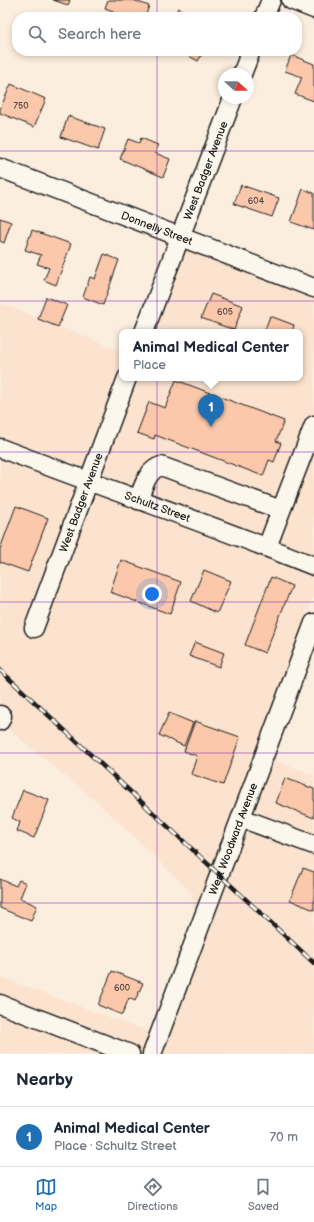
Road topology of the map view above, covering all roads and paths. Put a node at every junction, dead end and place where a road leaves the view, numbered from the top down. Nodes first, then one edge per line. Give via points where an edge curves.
1 (271, 0) edge
2 (291, 0) edge
3 (314, 9) edge
4 (266, 12) edge
5 (249, 56) edge
6 (244, 68) edge
7 (231, 104) edge
8 (0, 168) edge
9 (180, 237) junction
10 (314, 288) edge
11 (145, 329) edge
12 (126, 381) edge
13 (314, 425) edge
14 (0, 448) edge
15 (89, 482) junction
16 (138, 500) junction
17 (281, 510) junction
18 (267, 547) junction
19 (314, 566) edge
20 (314, 623) edge
21 (34, 628) dead end
22 (241, 818) junction
23 (314, 845) edge
24 (0, 1004) edge
25 (130, 1054) edge
26 (152, 1054) edge

1 - 4 street
2 - 3 street
5 - 6 street
7 - 9 street, West Badger Avenue
8 - 9 street, Donnelly Street
9 - 10 street, Donnelly Street
9 - 11 street, West Badger Avenue
12 - 15 street, West Badger Avenue
13 - 17 street
14 - 15 street, Schultz Street
15 - 16 street, Schultz Street
15 - 21 street, West Badger Avenue
16 - 17 street via 151,472 161,466
16 - 18 street, Schultz Street
17 - 18 street
18 - 19 street, Schultz Street
20 - 22 street, West Woodward Avenue
22 - 23 street
22 - 26 street, West Woodward Avenue
24 - 25 street

